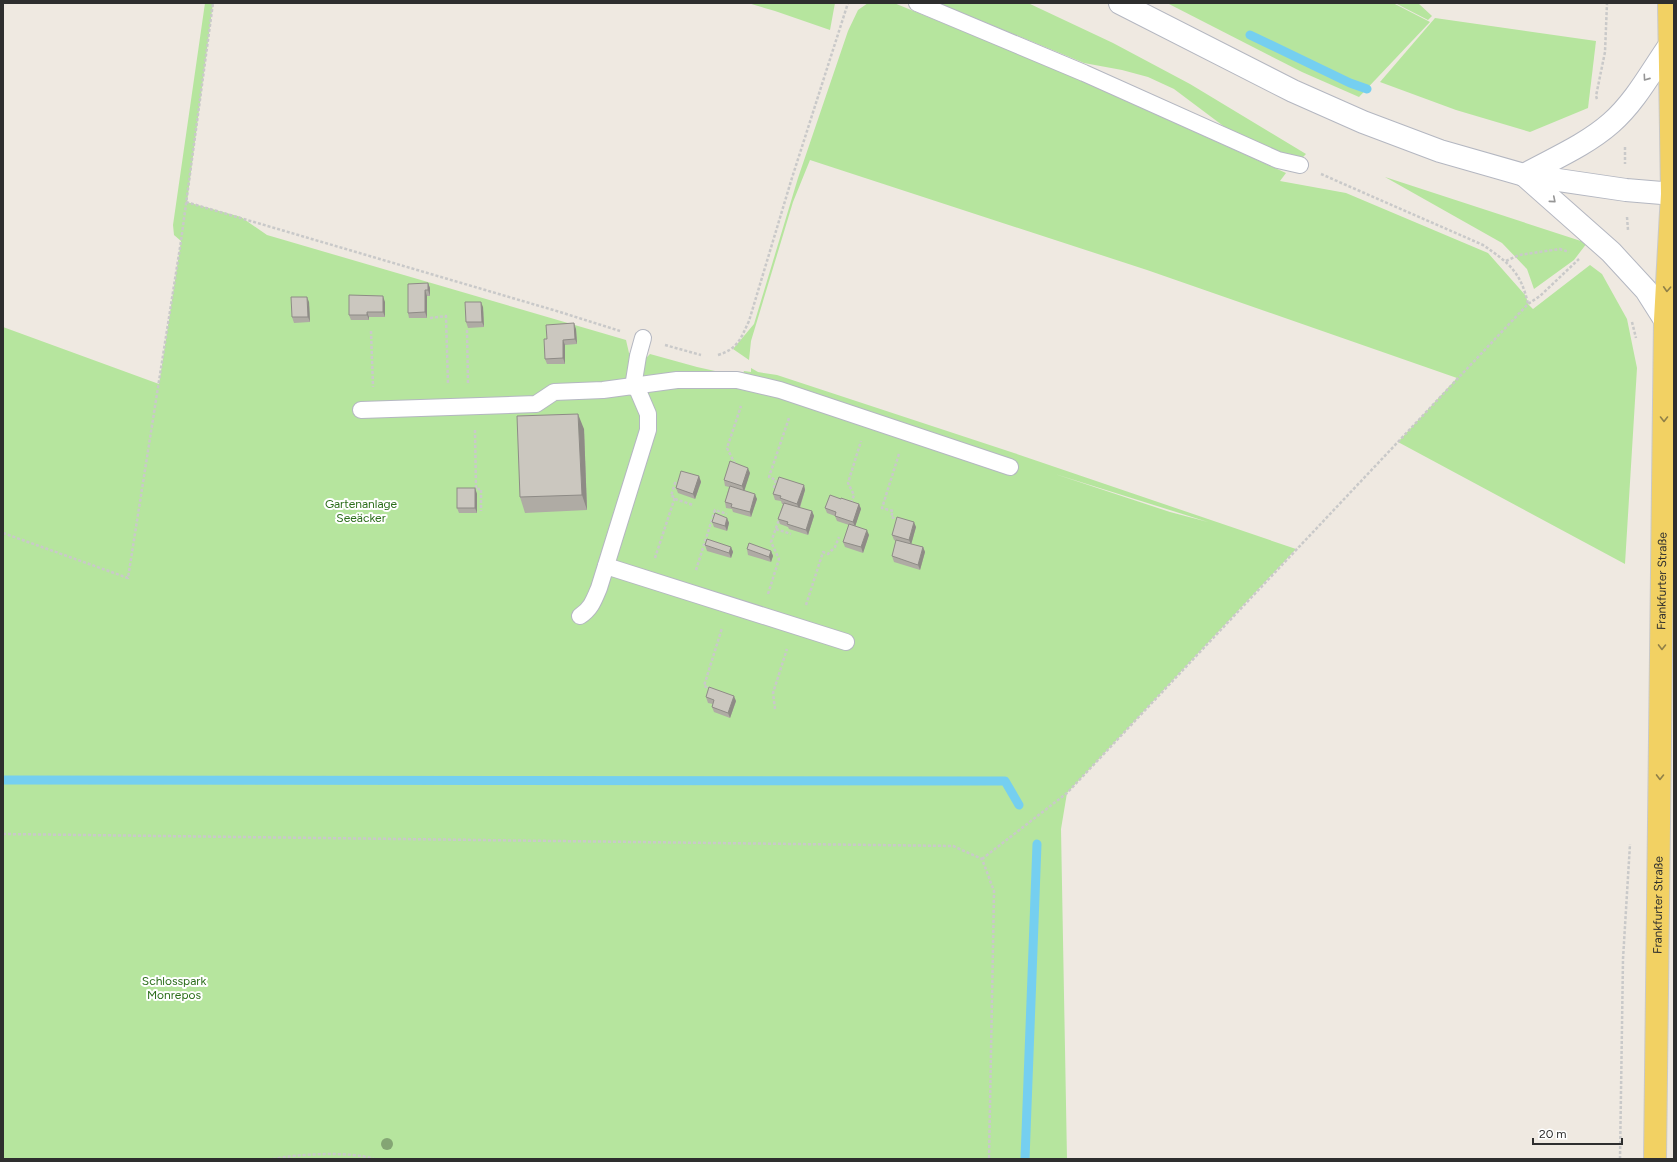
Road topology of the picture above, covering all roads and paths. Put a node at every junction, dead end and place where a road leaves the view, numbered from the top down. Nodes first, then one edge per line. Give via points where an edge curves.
1 (214, 3) edge
2 (848, 3) edge
3 (917, 3) edge
4 (1120, 3) edge
5 (1669, 3) edge
6 (1669, 46) junction
7 (1300, 165) joint
8 (1524, 175) junction
9 (1673, 194) edge
10 (186, 202) junction
11 (1506, 261) junction
12 (1528, 304) junction
13 (430, 318) dead end
14 (1665, 320) junction
15 (467, 330) edge
16 (371, 331) dead end
17 (643, 338) junction
18 (706, 355) dead end
19 (711, 355) dead end
20 (749, 382) junction
21 (634, 386) junction
22 (797, 396) junction
23 (472, 406) junction
24 (449, 407) junction
25 (368, 410) joint
26 (868, 420) junction
27 (907, 433) junction
28 (739, 466) edge
29 (1010, 467) dead end
30 (676, 480) dead end
31 (774, 488) edge
32 (674, 499) junction
33 (851, 503) edge
34 (693, 505) dead end
35 (482, 511) dead end
36 (726, 514) dead end
37 (781, 514) edge
38 (902, 520) edge
39 (776, 529) junction
40 (3, 533) edge
41 (791, 534) edge
42 (839, 537) dead end
43 (606, 566) junction
44 (648, 579) junction
45 (689, 592) junction
46 (729, 604) junction
47 (761, 615) junction
48 (580, 616) dead end
49 (797, 626) junction
50 (846, 642) dead end
51 (716, 690) edge
52 (775, 709) dead end
53 (3, 834) edge
54 (982, 859) junction
55 (272, 1159) edge
56 (374, 1159) edge
57 (988, 1159) edge
58 (1655, 1159) edge

1 - 10 path
2 - 19 path via 749,321 733,349
3 - 7 lane via 1084,73 1278,160
4 - 8 main road via 1293,91 1363,122 1440,151
5 - 6 main road, Frankfurter Straße
6 -> 8 main road via 1630,102 1611,122 1582,143
6 - 9 main road, Frankfurter Straße
7 - 11 path via 1483,245
8 - 9 main road
8 -> 14 main road via 1611,252 1646,290
9 -> 14 main road, Frankfurter Straße
10 - 17 path
10 - 40 path via 128,578
11 - 12 path via 1523,284
11 - 12 path via 1519,256 1560,249 1582,256
12 - 54 path via 1067,793
13 - 24 path via 446,316
14 -> 58 main road, Frankfurter Straße
15 - 23 path
16 - 25 path
17 - 18 path
17 - 21 lane
20 - 21 lane via 705,379
20 - 22 lane
20 - 28 path via 727,448 735,464
21 - 23 lane via 554,392 536,404
21 - 43 lane via 648,414 648,430
22 - 26 lane
22 - 31 path via 769,477 776,480
23 - 24 lane
23 - 35 path via 476,489 481,489
24 - 25 lane
26 - 27 lane
26 - 33 path via 848,483 854,495
27 - 29 lane
27 - 38 path via 882,508 892,511 891,517
30 - 32 path via 671,496
32 - 34 path
32 - 44 path
36 - 45 path via 715,510
37 - 39 path
39 - 41 path
39 - 47 path via 771,542 779,559
42 - 49 path via 835,547 828,554 823,552
43 - 44 lane
43 - 48 lane via 593,603
44 - 45 lane
45 - 46 lane
46 - 47 lane
46 - 51 path via 704,686
47 - 49 lane
49 - 50 lane
49 - 52 path via 773,693
53 - 54 path via 953,846
54 - 57 path via 994,891
55 - 56 path via 290,1155 361,1154

